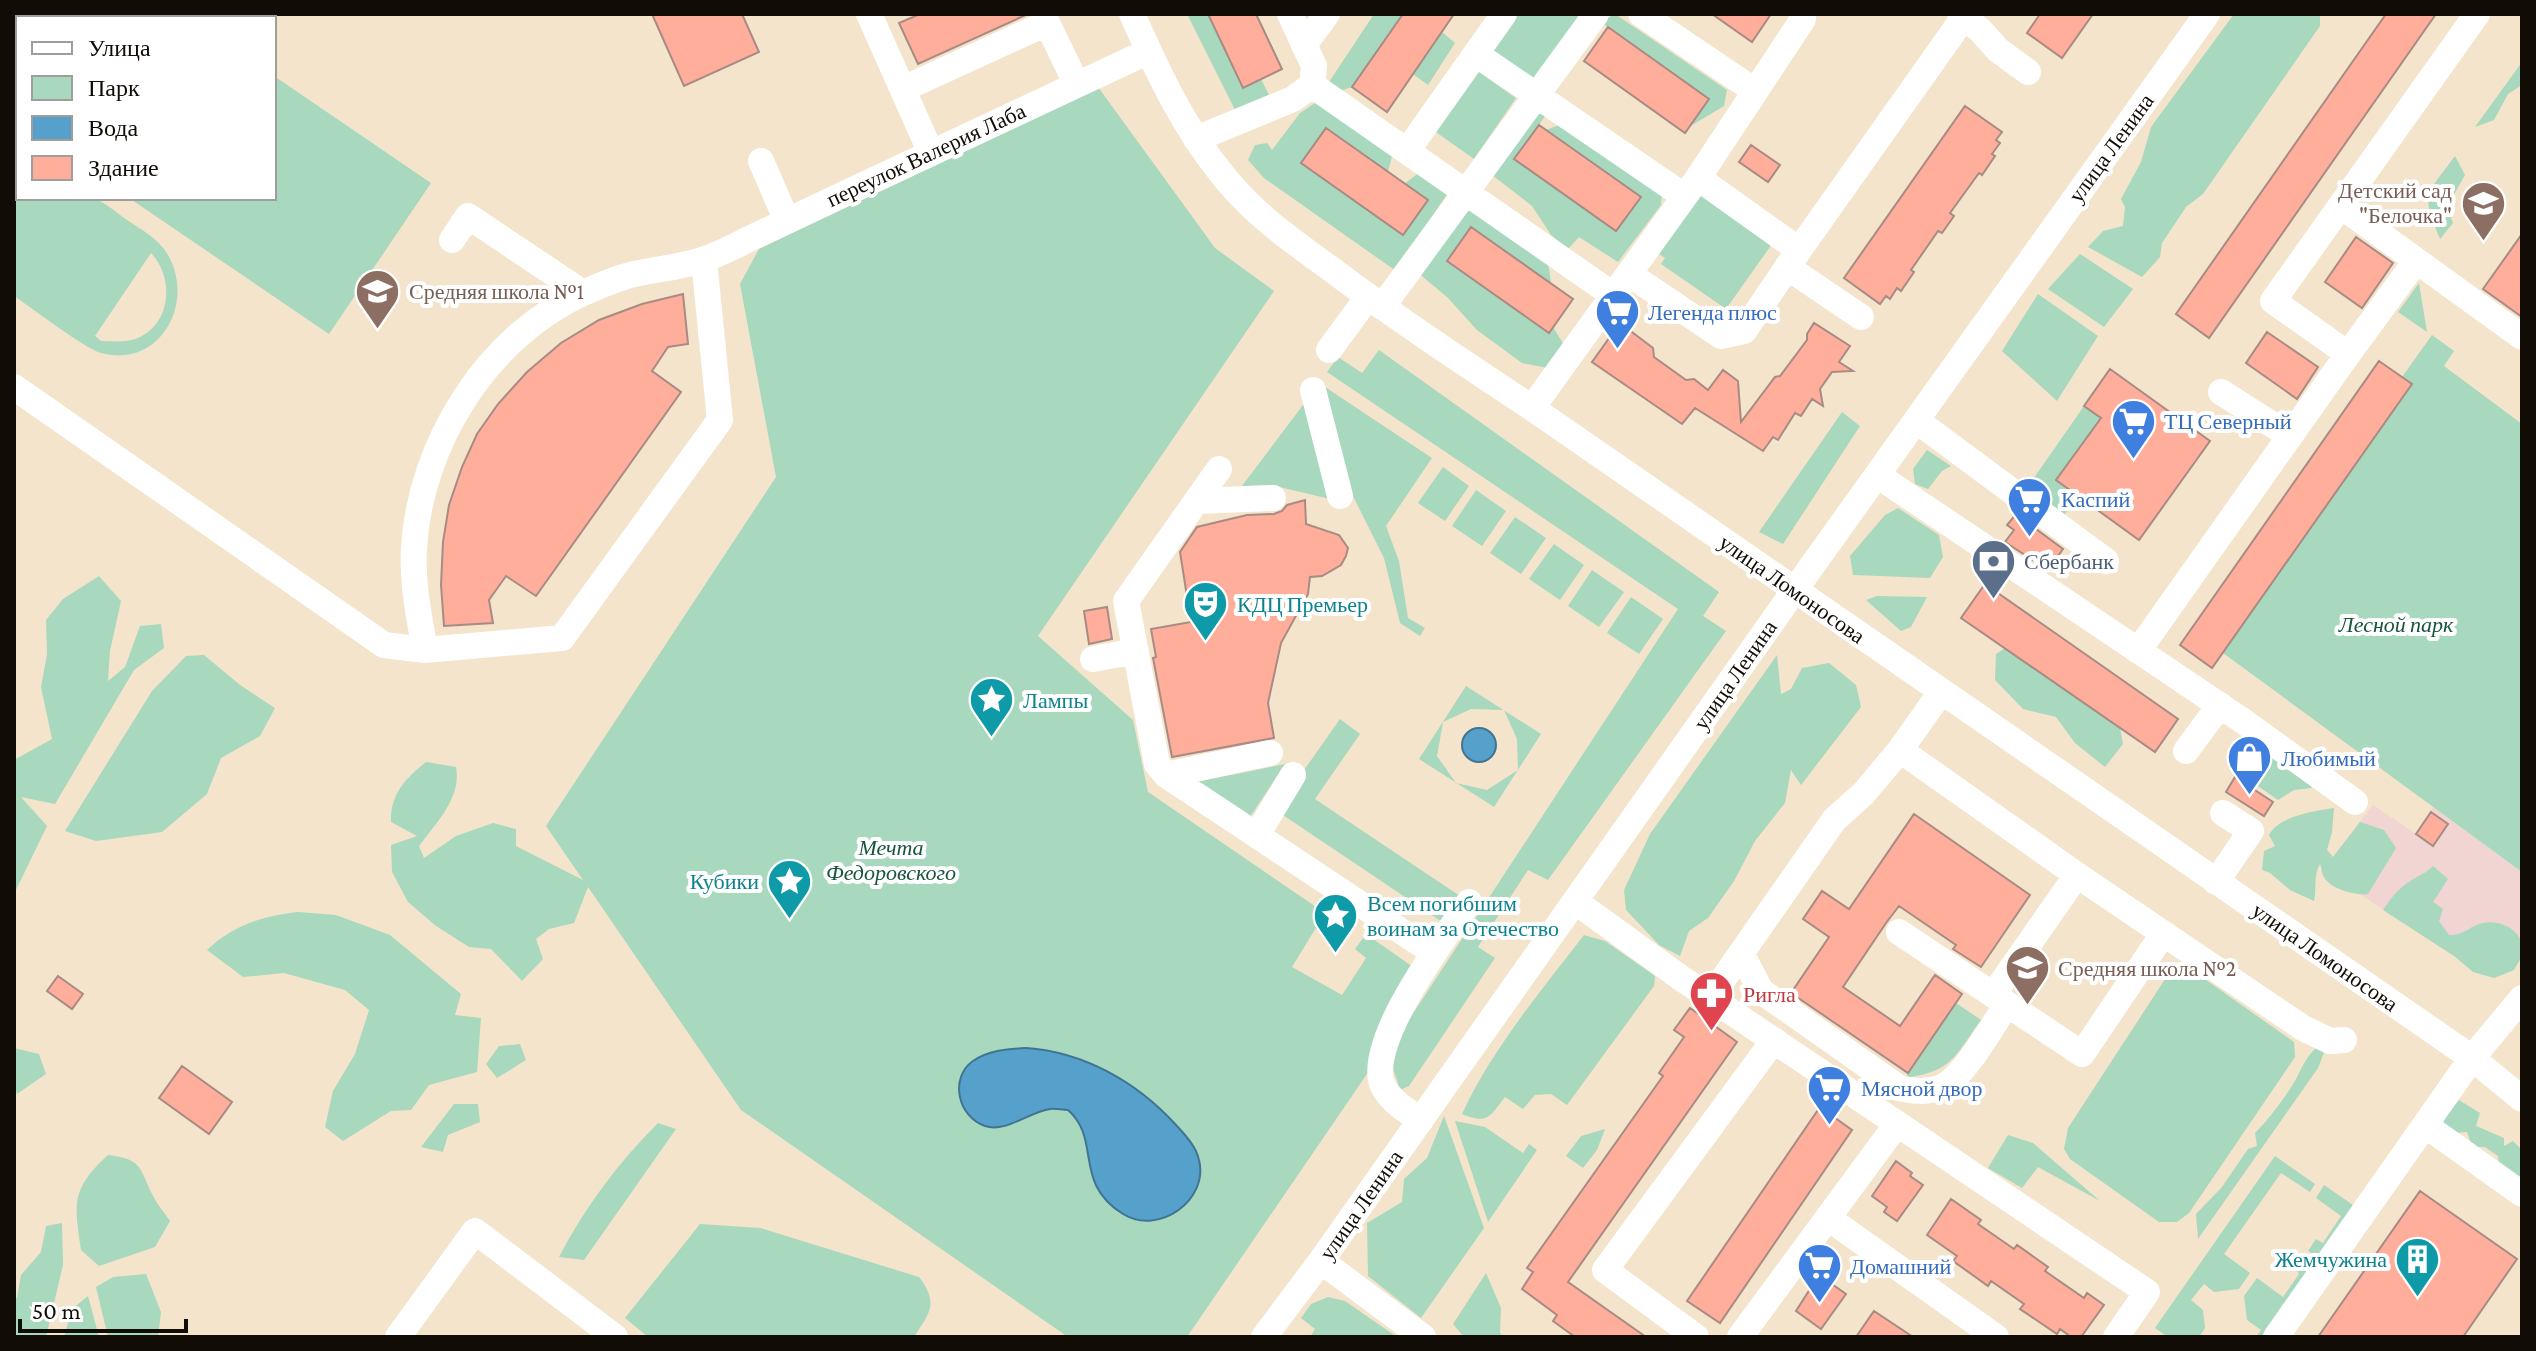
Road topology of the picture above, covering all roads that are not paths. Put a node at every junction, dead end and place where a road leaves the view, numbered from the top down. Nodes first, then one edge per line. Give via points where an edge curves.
1 (869, 14) edge
2 (1132, 14) edge
3 (1290, 14) edge
4 (1327, 14) edge
5 (1596, 14) edge
6 (1641, 14) edge
7 (1803, 14) edge
8 (2207, 14) edge
9 (2477, 14) edge
10 (1497, 16) edge
11 (1974, 19) edge
12 (1304, 45) junction
13 (1149, 51) junction
14 (1476, 54) junction
15 (2028, 72) dead end
16 (1076, 83) junction
17 (1312, 85) junction
18 (903, 89) junction
19 (1755, 91) junction
20 (1537, 95) junction
21 (1196, 139) junction
22 (1407, 151) junction
23 (931, 153) junction
24 (761, 161) dead end
25 (1691, 187) junction
26 (1466, 192) junction
27 (2341, 206) junction
28 (787, 221) junction
29 (452, 240) dead end
30 (1793, 258) junction
31 (704, 260) junction
32 (2416, 261) junction
33 (1621, 284) junction
34 (583, 293) junction
35 (1375, 302) junction
36 (1861, 317) dead end
37 (2522, 337) edge
38 (1329, 350) dead end
39 (2348, 354) junction
40 (14, 387) edge
41 (1313, 390) dead end
42 (2221, 392) dead end
43 (1532, 408) junction
44 (1917, 421) junction
45 (2290, 436) junction
46 (1219, 469) dead end
47 (1877, 475) junction
48 (1340, 496) dead end
49 (1273, 498) dead end
50 (1197, 501) junction
51 (2106, 561) dead end
52 (1794, 591) junction
53 (425, 650) junction
54 (1136, 651) junction
55 (2138, 651) junction
56 (1093, 659) dead end
57 (1941, 692) junction
58 (2220, 705) junction
59 (1900, 750) junction
60 (2186, 751) dead end
61 (1270, 753) dead end
62 (1166, 775) junction
63 (1293, 775) dead end
64 (2355, 802) dead end
65 (2223, 813) dead end
66 (1257, 835) junction
67 (2077, 875) junction
68 (2216, 882) junction
69 (1469, 902) dead end
70 (1576, 902) junction
71 (1899, 932) dead end
72 (2163, 934) junction
73 (1434, 953) junction
74 (1741, 953) junction
75 (1710, 998) junction
76 (2522, 998) edge
77 (2000, 999) junction
78 (1774, 1040) junction
79 (2344, 1040) dead end
80 (2472, 1058) junction
81 (2522, 1099) edge
82 (1421, 1120) junction
83 (1897, 1124) junction
84 (2425, 1125) junction
85 (2522, 1194) edge
86 (1828, 1218) junction
87 (1321, 1261) junction
88 (400, 1336) edge
89 (615, 1337) edge
90 (1264, 1337) edge
91 (1423, 1337) edge
92 (1696, 1337) edge
93 (1740, 1337) edge
94 (1996, 1337) edge
95 (2116, 1337) edge
96 (2276, 1337) edge

1 - 18 street
2 - 13 street, улица Ломоносова
3 - 12 street
4 - 12 street
5 - 20 street
6 - 19 street
7 - 19 street
8 - 44 street, улица Ленина
9 - 27 street
10 - 14 street
11 - 15 street via 1998,50
11 - 30 street
12 - 17 street via 1314,66
13 - 16 street, переулок Валерия Лаба
13 - 21 street, улица Ломоносова
14 - 20 street
14 - 22 street
16 - 18 street via 1047,23
16 - 23 street, переулок Валерия Лаба
17 - 21 street via 1293,99
17 - 22 street
18 - 23 street
19 - 25 street
20 - 25 street
20 - 26 street
21 - 35 street, улица Ломоносова via 1258,215
22 - 26 street
23 - 28 street, переулок Валерия Лаба
24 - 28 street
25 - 30 street
25 - 33 street
26 - 33 street
26 - 35 street
27 - 32 street
27 - 39 street via 2273,301
28 - 31 street, переулок Валерия Лаба
29 - 34 street via 468,216
30 - 33 street via 1744,331 1721,336
30 - 36 street
31 - 34 street, переулок Валерия Лаба via 631,275
31 - 53 street via 720,420 562,638
32 - 37 street
32 - 39 street
33 - 43 street
34 - 53 street, переулок Валерия Лаба via 543,314 505,349 470,391 430,464 414,550
35 - 38 street
35 - 43 street, улица Ломоносова
39 - 45 street
40 - 53 street via 384,645
41 - 48 street
42 - 45 street
43 - 52 street, улица Ломоносова
44 - 47 street, улица Ленина
44 - 51 street
45 - 55 street
46 - 50 street
47 - 52 street, улица Ленина
47 - 55 street
49 - 50 street
50 - 54 street via 1126,601
52 - 57 street, улица Ломоносова
52 - 70 street, улица Ленина
54 - 56 street
54 - 62 street via 1157,764
55 - 58 street
57 - 59 street
57 - 68 street, улица Ломоносова
58 - 60 street
58 - 64 street
59 - 67 street
59 - 74 street via 1834,820
61 - 62 street
62 - 66 street
63 - 66 street
65 - 68 street via 2251,831
66 - 73 street
67 - 72 street
67 - 77 street
68 - 80 street, улица Ломоносова
69 - 73 street
70 - 75 street
70 - 82 street, улица Ленина
71 - 77 street
72 - 77 street via 2082,1054
72 - 79 street via 2303,1028 2330,1041
73 - 82 street via 1379,1060 1382,1086
74 - 75 street
74 - 77 street via 1761,991 1899,1088 1920,1092 1943,1086 1960,1071
75 - 78 street
76 - 80 street
78 - 83 street
78 - 92 street via 1605,1270
80 - 81 street, улица Ломоносова
80 - 84 street
82 - 87 street, улица Ленина
83 - 86 street
83 - 95 street via 2147,1292
84 - 85 street
84 - 96 street
86 - 93 street
86 - 94 street
87 - 90 street, улица Ленина
87 - 91 street
88 - 89 street via 475,1231

